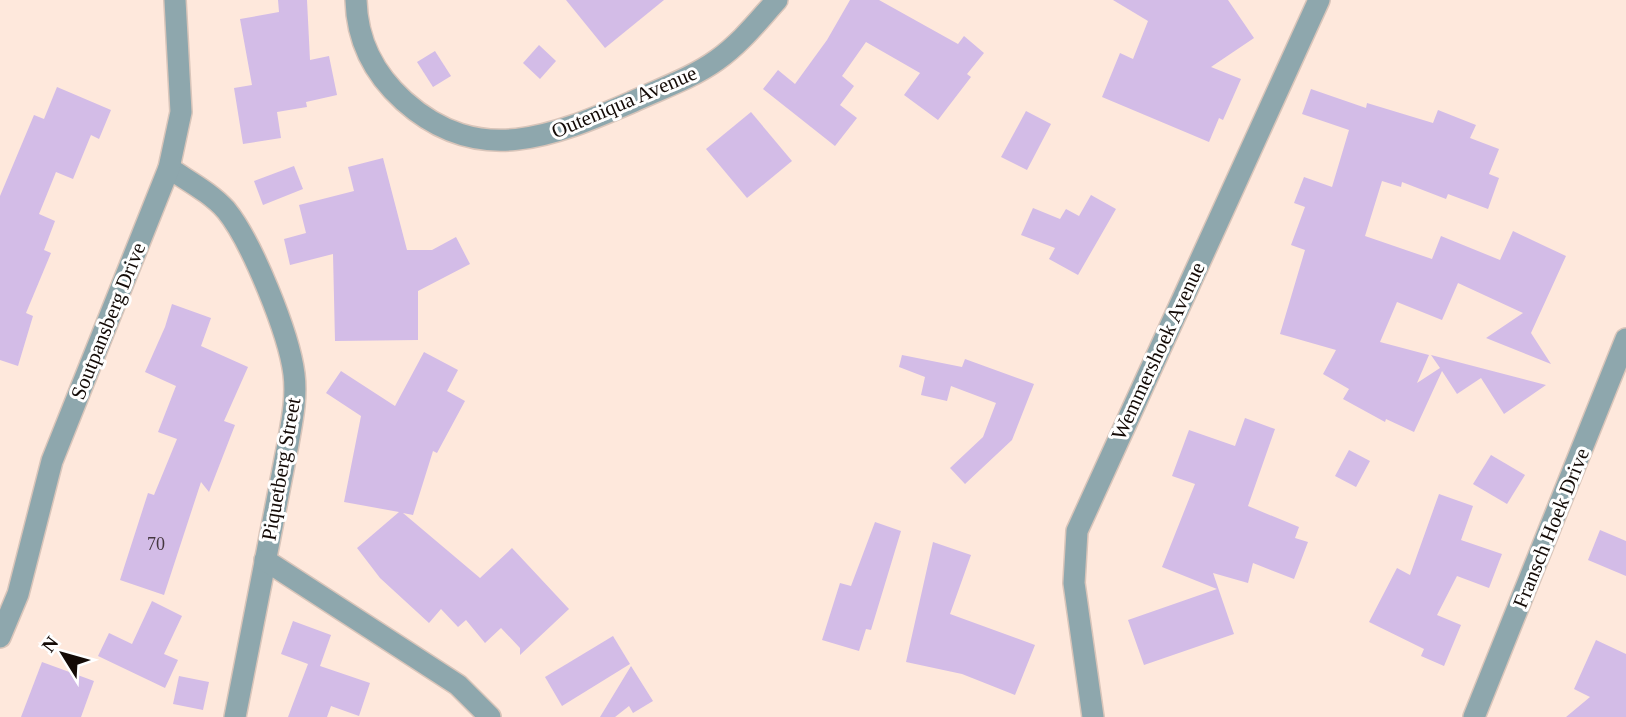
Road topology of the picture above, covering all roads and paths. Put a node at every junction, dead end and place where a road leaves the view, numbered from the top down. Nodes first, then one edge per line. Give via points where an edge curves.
1 (175, 0) edge
2 (356, 0) edge
3 (777, 0) edge
4 (1319, 0) edge
5 (169, 168) junction
6 (1626, 339) edge
7 (265, 560) junction
8 (0, 637) edge
9 (235, 717) edge
10 (490, 717) edge
11 (1093, 717) edge
12 (1474, 717) edge

1 - 5 street, Soutpansberg Drive via 181,112
2 - 3 street, Outeniqua Avenue via 360,35 386,85 438,124 491,140 534,139 585,122 715,62 743,39
4 - 11 street, Wemmershoek Avenue via 1077,531 1074,583
5 - 7 street, Piquetberg Street via 217,202 232,219 288,345 295,407
5 - 8 street, Soutpansberg Drive via 52,461 18,594
6 - 12 street, Fransch Hoek Drive
7 - 9 street, Piquetberg Street
7 - 10 street, Piquetberg Street via 458,685

